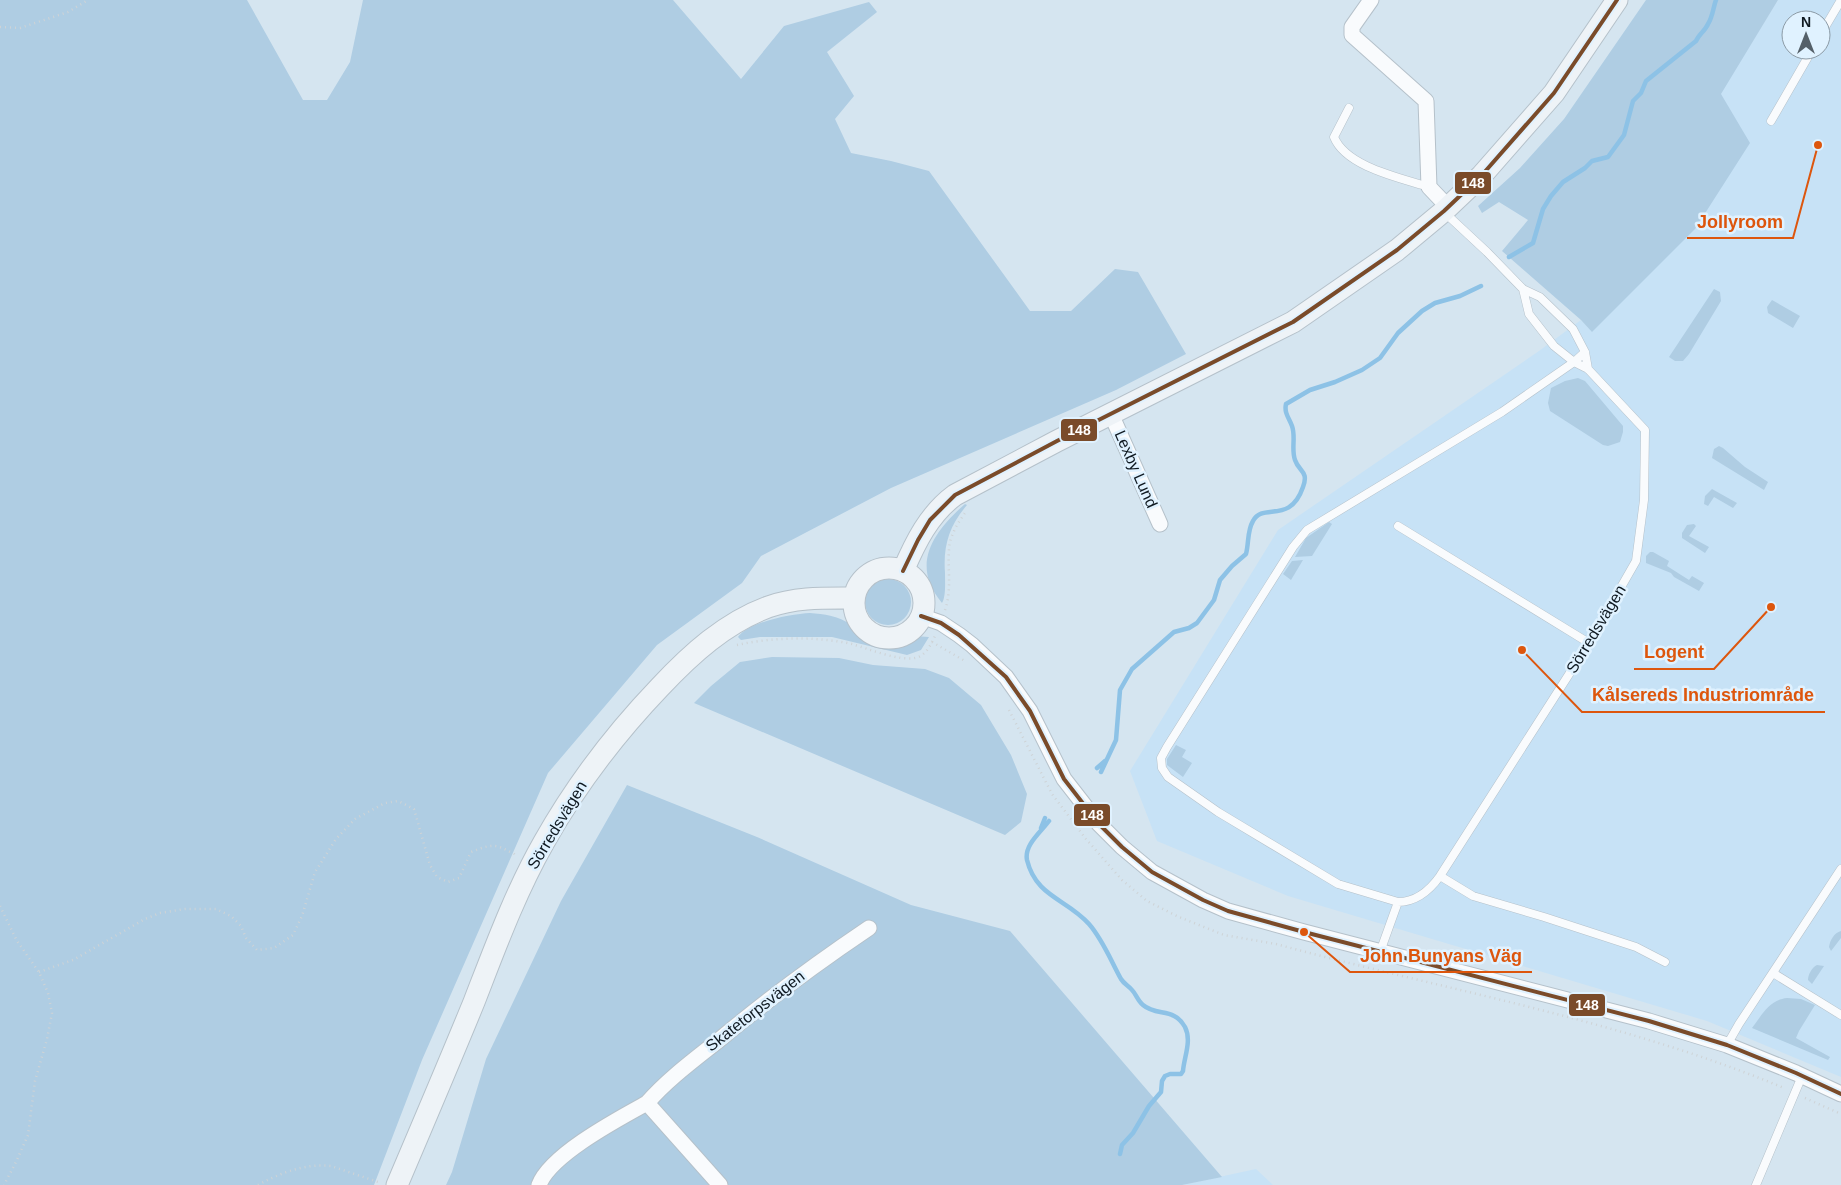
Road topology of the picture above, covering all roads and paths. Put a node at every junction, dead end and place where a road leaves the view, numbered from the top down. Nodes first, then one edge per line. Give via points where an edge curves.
1 (88, 0) edge
2 (1371, 0) edge
3 (1617, 0) edge
4 (1841, 0) edge
5 (1831, 17) edge
6 (0, 27) edge
7 (1806, 60) edge
8 (1349, 108) dead end
9 (1770, 121) dead end
10 (1428, 187) junction
11 (1446, 209) junction
12 (1523, 289) junction
13 (1585, 352) junction
14 (1574, 362) junction
15 (1588, 369) junction
16 (1111, 414) junction
17 (970, 506) dead end
18 (1160, 524) dead end
19 (1398, 526) dead end
20 (903, 571) junction
21 (854, 598) junction
22 (931, 619) junction
23 (1589, 643) junction
24 (734, 646) dead end
25 (1841, 869) edge
26 (1440, 876) junction
27 (526, 878) junction
28 (1398, 902) junction
29 (0, 906) edge
30 (869, 928) dead end
31 (1380, 952) junction
32 (1666, 962) dead end
33 (38, 972) junction
34 (1773, 973) junction
35 (1841, 1015) edge
36 (1727, 1045) junction
37 (1802, 1076) junction
38 (1841, 1094) edge
39 (647, 1103) junction
40 (4, 1185) edge
41 (258, 1185) edge
42 (384, 1185) edge
43 (398, 1185) edge
44 (538, 1185) edge
45 (720, 1185) edge
46 (1756, 1185) edge

1 - 6 path via 68,12 20,28
2 - 10 street via 1352,27 1352,35 1426,101
3 - 11 street via 1554,93 1482,175
4 - 5 lane
7 - 9 lane
8 - 10 lane via 1334,137 1346,154 1369,167
10 - 11 street
11 - 12 lane
11 - 16 street via 1376,266 1293,322
12 - 13 lane via 1540,297 1554,310 1573,330
12 - 14 lane, Sörredsvägen via 1529,314 1554,346
13 - 14 lane
13 - 15 lane
14 - 15 lane, Sörredsvägen
14 - 28 lane via 1502,412 1307,530 1288,555 1161,758 1162,768 1168,777 1218,812 1338,884
15 - 23 lane, Sörredsvägen via 1645,430 1644,500 1636,561
16 - 18 street, Lexby Lund
16 - 20 street via 974,483 947,501 928,521
17 - 22 path via 959,521 951,541 949,595
19 - 23 lane
20 - 21 street via 887,568 872,572 860,583
20 - 22 street via 916,580
21 - 22 street via 854,611 859,622 880,637 904,634
21 - 27 street, Sörredsvägen via 814,598 768,607 730,626 709,641 676,670 617,735 566,805
22 - 24 path via 932,642 915,658 810,639 764,640
22 - 31 street via 972,644 1017,689 1064,779 1099,824 1152,872 1228,910
23 - 26 lane, Sörredsvägen
25 - 34 lane
26 - 28 lane, Sörredsvägen via 1434,885 1414,900
26 - 32 lane via 1473,896 1636,948
27 - 33 path via 514,854 498,845 471,852 459,878 448,882 436,877 414,809 398,802 385,803 355,819 336,839 315,872 293,935 274,948 257,950 231,916 216,909 185,909 145,919 73,960
27 - 43 street, Sörredsvägen
28 - 31 lane
29 - 33 path via 17,941
30 - 39 street, Skatetorpsvägen via 810,968 733,1028 661,1086
31 - 36 street via 1640,1019
33 - 40 path via 48,993 52,1013 35,1081 28,1136
34 - 35 lane
34 - 36 lane
36 - 37 street
37 - 38 street
37 - 46 lane
39 - 44 street, Skatetorpsvägen via 614,1121 560,1159
39 - 45 street
41 - 42 path via 303,1167 323,1165

